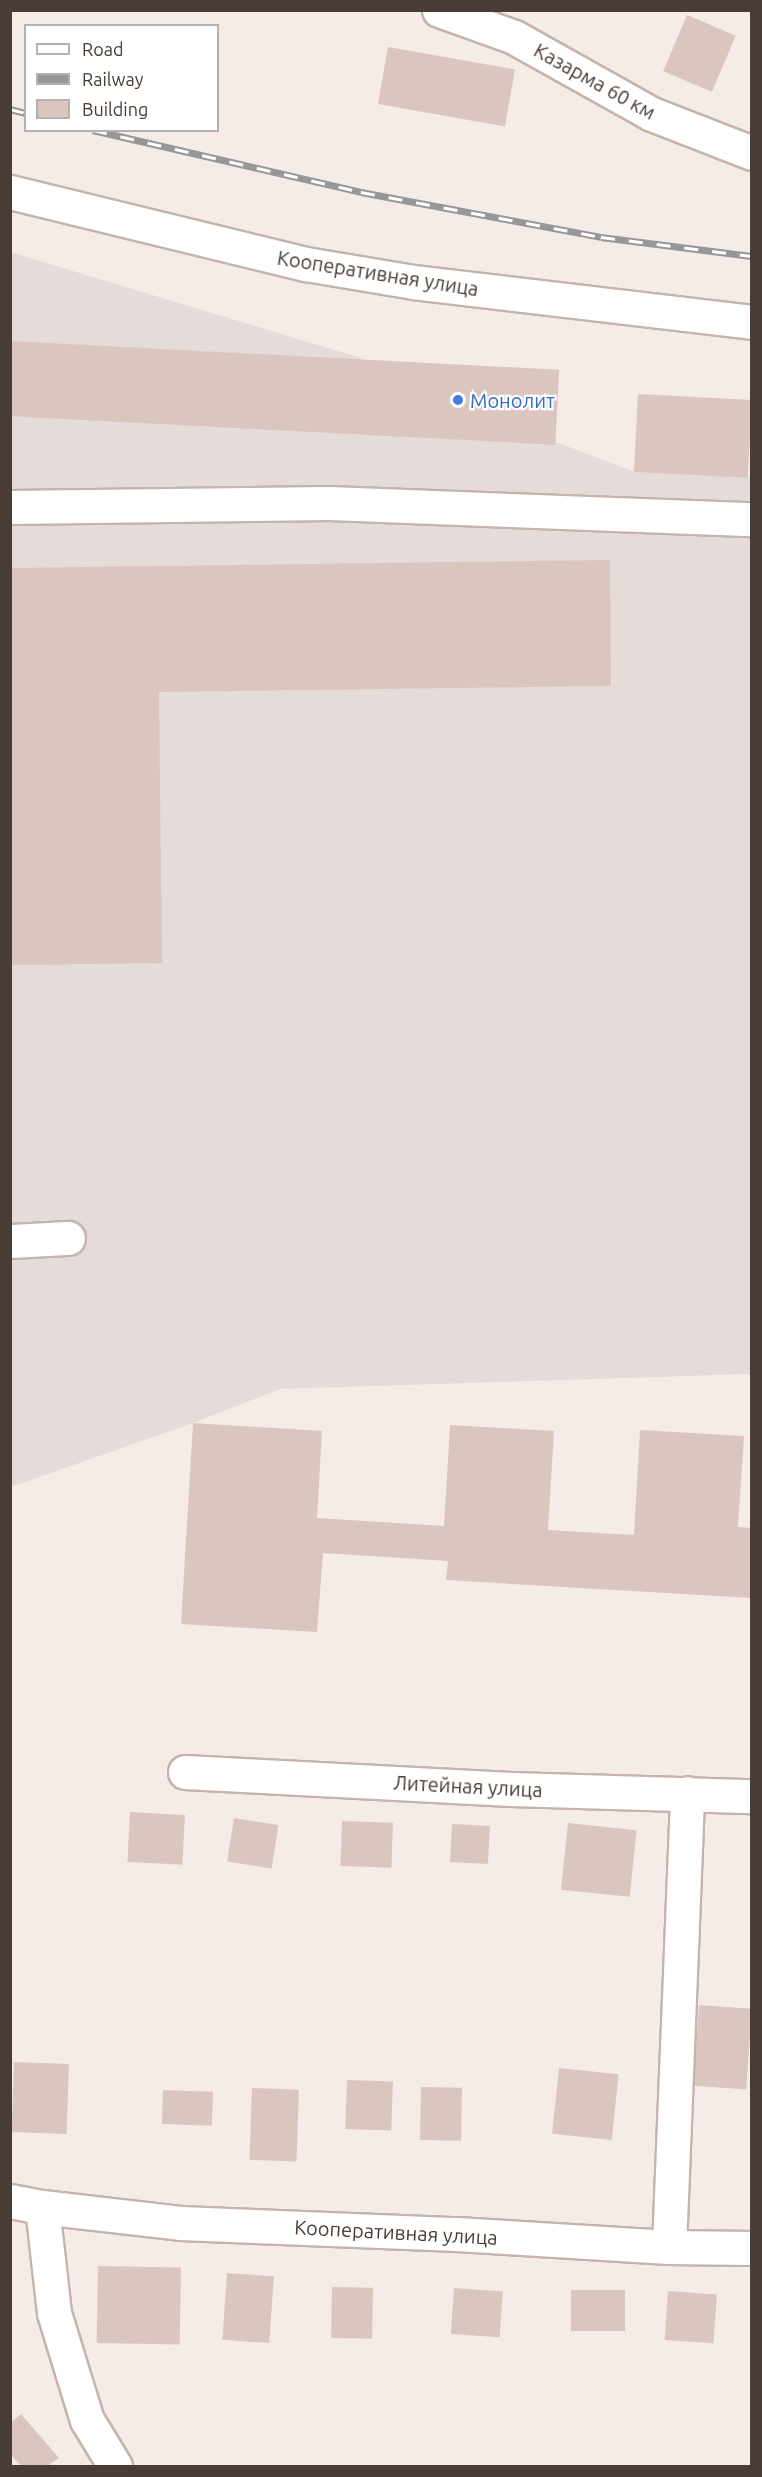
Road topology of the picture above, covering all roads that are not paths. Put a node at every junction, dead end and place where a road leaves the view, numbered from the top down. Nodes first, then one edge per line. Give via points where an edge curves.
1 (439, 10) edge
2 (752, 153) edge
3 (10, 192) edge
4 (752, 322) edge
5 (10, 507) edge
6 (752, 519) edge
7 (68, 1238) dead end
8 (10, 1241) edge
9 (185, 1772) dead end
10 (687, 1793) junction
11 (752, 1796) edge
12 (26, 2204) edge
13 (669, 2247) junction
14 (752, 2248) edge
15 (116, 2466) edge

1 - 2 street, Казарма 60 км via 514,37 652,114
3 - 4 street, Кооперативная улица via 306,264 413,282
5 - 6 street via 329,503
7 - 8 street
9 - 10 street, Литейная улица via 511,1789
10 - 11 street, Литейная улица
10 - 13 street
12 - 13 street, Кооперативная улица via 180,2223
12 - 15 street, Кооперативная улица via 87,2420
13 - 14 street, Кооперативная улица

